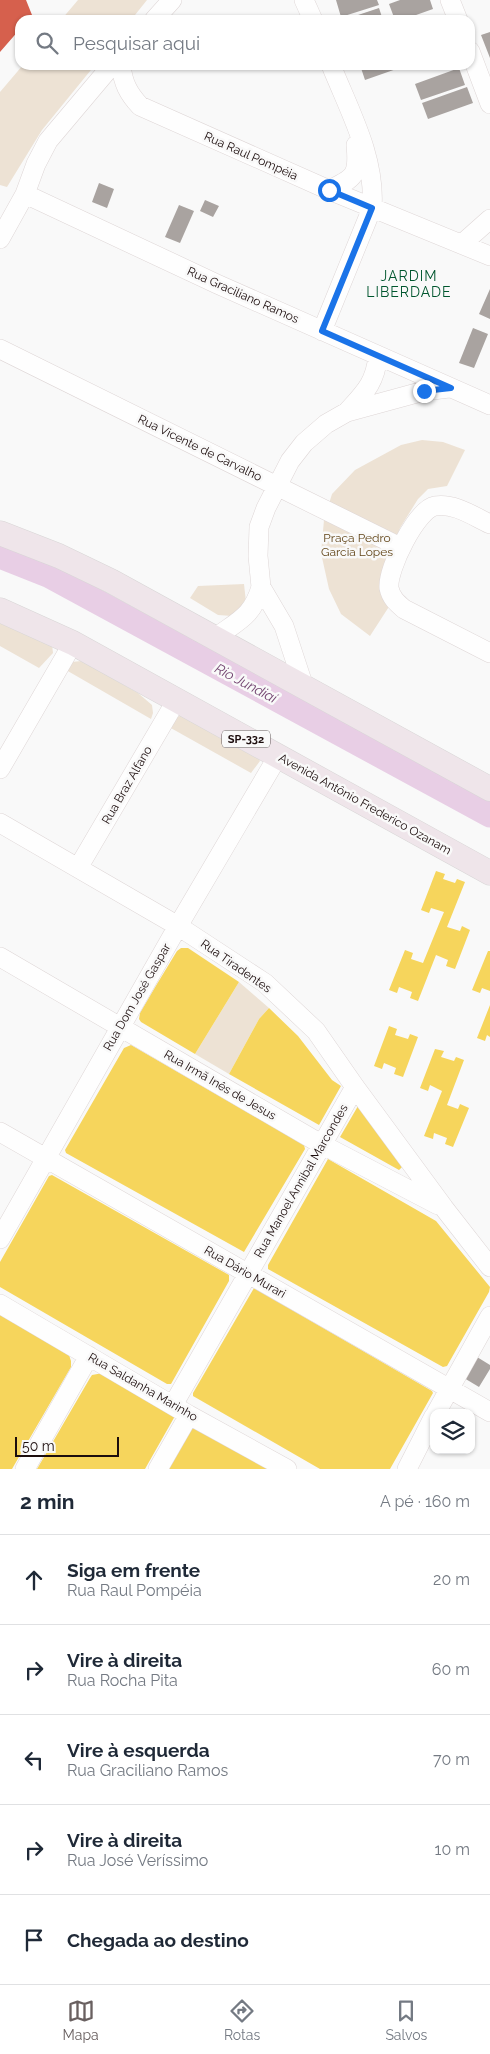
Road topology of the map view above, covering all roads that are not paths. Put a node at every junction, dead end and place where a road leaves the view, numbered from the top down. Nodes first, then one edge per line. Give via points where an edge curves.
1 (172, 0) edge
2 (304, 0) edge
3 (450, 0) edge
4 (158, 15) edge
5 (311, 15) edge
6 (456, 15) edge
7 (475, 64) edge
8 (108, 70) edge
9 (122, 70) edge
10 (333, 70) edge
11 (490, 104) edge
12 (354, 124) junction
13 (329, 190) junction
14 (25, 194) junction
15 (372, 208) junction
16 (490, 219) edge
17 (0, 239) edge
18 (463, 243) junction
19 (490, 256) edge
20 (322, 331) junction
21 (0, 349) edge
22 (378, 356) junction
23 (451, 388) junction
24 (490, 405) edge
25 (347, 412) junction
26 (277, 487) junction
27 (490, 524) edge
28 (0, 533) edge
29 (400, 547) junction
30 (261, 587) junction
31 (0, 610) edge
32 (215, 638) junction
33 (73, 643) junction
34 (490, 653) edge
35 (304, 687) junction
36 (176, 701) junction
37 (278, 756) junction
38 (0, 769) edge
39 (490, 789) edge
40 (0, 823) edge
41 (78, 868) junction
42 (490, 873) edge
43 (178, 926) junction
44 (0, 957) edge
45 (120, 1027) junction
46 (355, 1087) junction
47 (0, 1132) edge
48 (321, 1144) junction
49 (46, 1158) junction
50 (444, 1208) junction
51 (0, 1239) edge
52 (490, 1267) edge
53 (248, 1273) junction
54 (0, 1304) edge
55 (490, 1316) edge
56 (89, 1356) junction
57 (448, 1388) junction
58 (173, 1405) junction
59 (438, 1409) edge
60 (490, 1412) edge
61 (189, 1415) junction
62 (430, 1424) edge
63 (25, 1469) edge
64 (158, 1469) edge
65 (286, 1469) edge
66 (407, 1469) edge

1 - 4 street
2 - 5 street
3 - 6 street
7 - 11 street
8 - 14 street via 48,141
9 - 13 street, Rua Raul Pompéia via 128,93 140,106
10 - 12 street
12 - 13 street via 358,168 348,181
12 - 15 street via 372,176
13 - 15 street, Rua Raul Pompéia
14 - 17 street
14 - 20 street, Rua Graciliano Ramos
15 - 18 street, Rua Raul Pompéia
15 - 20 street
16 - 18 street
18 - 19 street, Rua Raul Pompéia
20 - 22 street, Rua Graciliano Ramos
21 - 26 street, Rua Vicente de Carvalho
22 - 23 street, Rua Graciliano Ramos
22 - 25 street via 374,379
23 - 24 street, Rua Graciliano Ramos
23 - 25 street via 424,391
25 - 26 street via 326,424 304,443 290,461
26 - 29 street, Rua Vicente de Carvalho
26 - 30 street via 259,527
27 - 29 street via 457,508 433,506
28 - 32 main road via 60,556
29 - 34 street via 390,574 389,587 393,599 404,609
30 - 32 street via 249,613
30 - 35 street via 284,626
31 - 33 main road, Avenida Antônio Frederico Ozanam / SP-332
32 - 35 main road
33 - 36 main road, Avenida Antônio Frederico Ozanam / SP-332
33 - 38 street
35 - 39 main road
36 - 37 main road, Avenida Antônio Frederico Ozanam / SP-332
36 - 41 street, Rua Braz Alfano
37 - 42 main road, Avenida Antônio Frederico Ozanam / SP-332
37 - 43 street, Rua Dom José Gaspar
40 - 41 street, Rua Tiradentes
41 - 43 street, Rua Tiradentes
43 - 45 street, Rua Dom José Gaspar
43 - 46 street, Rua Tiradentes via 278,995 316,1031
44 - 45 street, Rua Irmã Inês de Jesus
45 - 48 street, Rua Irmã Inês de Jesus
45 - 49 street, Rua Dom José Gaspar
46 - 48 street, Rua Manoel Annibal Marcondes
46 - 50 street, Rua Tiradentes
47 - 49 street, Rua Dário Murari
48 - 50 street, Rua Irmã Inês de Jesus
48 - 53 street, Rua Manoel Annibal Marcondes
49 - 51 street, Rua Dom José Gaspar
49 - 53 street, Rua Dário Murari
50 - 52 street, Rua Tiradentes
53 - 57 street, Rua Dário Murari
53 - 58 street, Rua Manoel Annibal Marcondes
54 - 56 street, Rua Saldanha Marinho
55 - 57 street
56 - 58 street, Rua Saldanha Marinho
56 - 63 street
57 - 59 street
57 - 60 street, Rua Dário Murari
58 - 61 street, Rua Saldanha Marinho
61 - 64 street
61 - 65 street, Rua Saldanha Marinho
62 - 66 street

